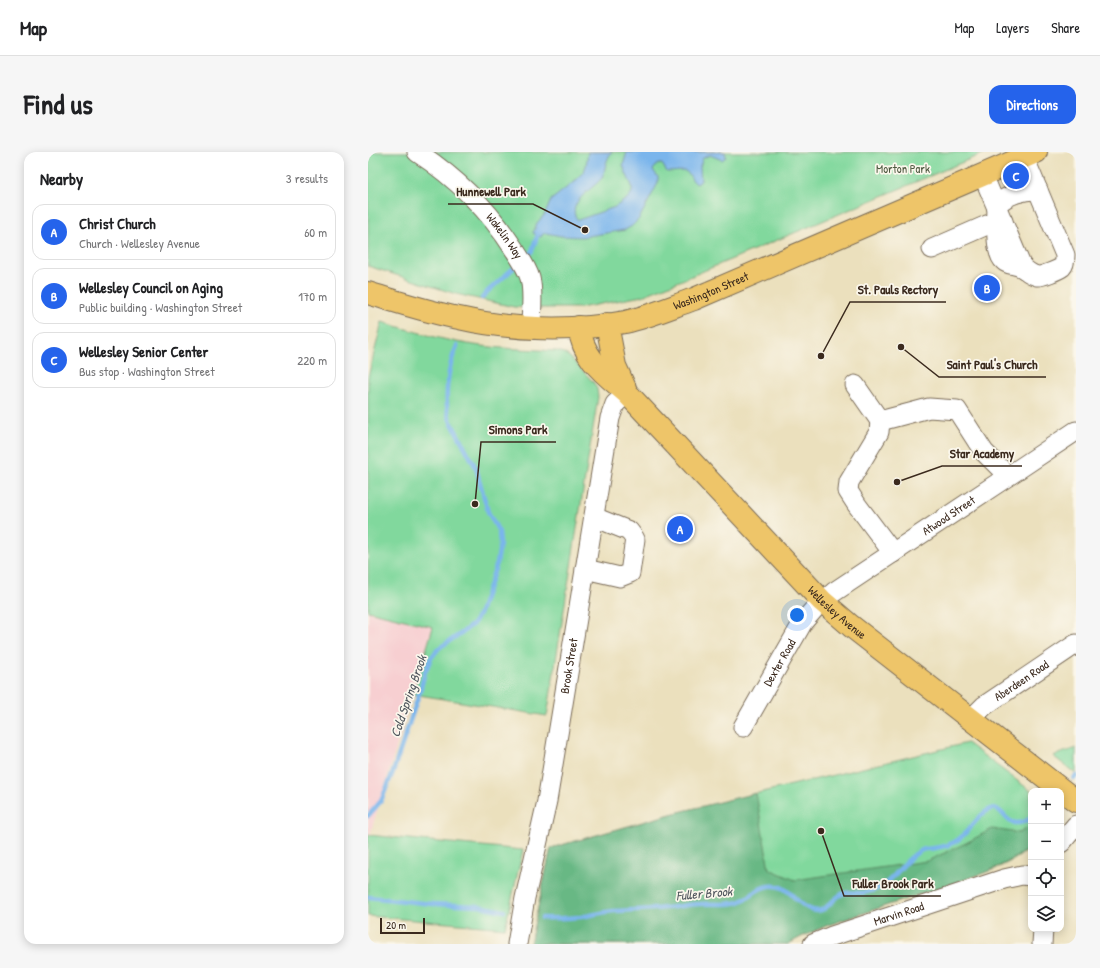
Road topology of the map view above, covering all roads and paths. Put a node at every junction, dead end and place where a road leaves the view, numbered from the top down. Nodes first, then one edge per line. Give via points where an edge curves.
1 (417, 152) edge
2 (1030, 155) edge
3 (983, 175) junction
4 (1038, 190) junction
5 (999, 216) junction
6 (932, 249) dead end
7 (368, 294) edge
8 (607, 324) junction
9 (531, 327) junction
10 (578, 327) junction
11 (855, 385) dead end
12 (627, 393) junction
13 (880, 421) junction
14 (1076, 431) edge
15 (1008, 476) junction
16 (594, 517) junction
17 (893, 553) junction
18 (585, 569) junction
19 (822, 601) junction
20 (1076, 644) edge
21 (970, 720) junction
22 (744, 727) dead end
23 (1076, 801) edge
24 (1076, 825) edge
25 (1064, 839) edge
26 (1028, 876) edge
27 (1043, 932) edge
28 (517, 944) edge
29 (813, 944) edge
30 (1042, 944) edge

1 - 9 street, Wakelin Way via 470,194 495,223 521,261 531,285
2 - 3 main road, Washington Street
2 - 4 street
3 - 5 street
3 - 8 main road, Washington Street via 694,299 637,319
4 - 5 street via 1025,191 1003,200
4 - 5 street via 1065,259 1061,268 1040,276 1024,269
5 - 6 street via 987,225
7 - 9 main road, Washington Street via 459,318 495,325
8 - 10 main road, Washington Street
8 - 12 main road, Wellesley Avenue via 615,366
9 - 10 main road, Washington Street
10 - 12 main road, Wellesley Avenue via 582,345 590,358
11 - 13 street
12 - 16 street, Brook Street via 615,404 610,418
12 - 19 main road, Wellesley Avenue
13 - 15 street via 929,408 957,410 984,452
13 - 17 street via 879,432 849,482 848,491
14 - 15 street, Atwood Street
15 - 17 street, Atwood Street
16 - 18 street, Brook Street
16 - 18 street via 629,531 635,539 630,573 620,577
17 - 19 street, Atwood Street
18 - 28 street, Brook Street via 547,801
19 - 21 main road, Wellesley Avenue
19 - 22 street, Dexter Road via 803,622
20 - 21 street, Aberdeen Road via 984,706
21 - 23 main road, Wellesley Avenue
24 - 25 street
26 - 29 street, Marvin Road via 1004,879
27 - 30 street

